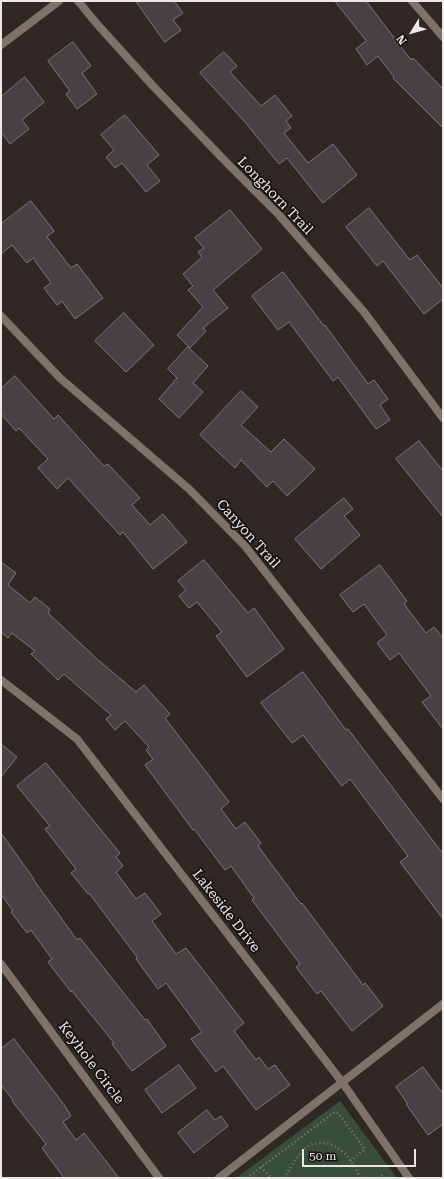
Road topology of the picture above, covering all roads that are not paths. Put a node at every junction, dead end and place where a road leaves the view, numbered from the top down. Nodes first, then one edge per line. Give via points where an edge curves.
1 (59, 1) edge
2 (78, 1) edge
3 (412, 1) edge
4 (443, 37) edge
5 (1, 45) edge
6 (1, 316) edge
7 (443, 418) edge
8 (1, 680) edge
9 (443, 799) edge
10 (1, 964) edge
11 (443, 1004) edge
12 (342, 1082) junction
13 (159, 1178) edge
14 (219, 1178) edge
15 (409, 1178) edge

1 - 5 street
2 - 7 street, Longhorn Trail via 153,86 279,215 364,312
3 - 4 street
6 - 9 street, Canyon Trail via 60,378 189,489 244,546
8 - 12 street, Lakeside Drive via 77,739
10 - 13 street, Keyhole Circle
11 - 12 street
12 - 14 street
12 - 15 street, Lakeside Drive

